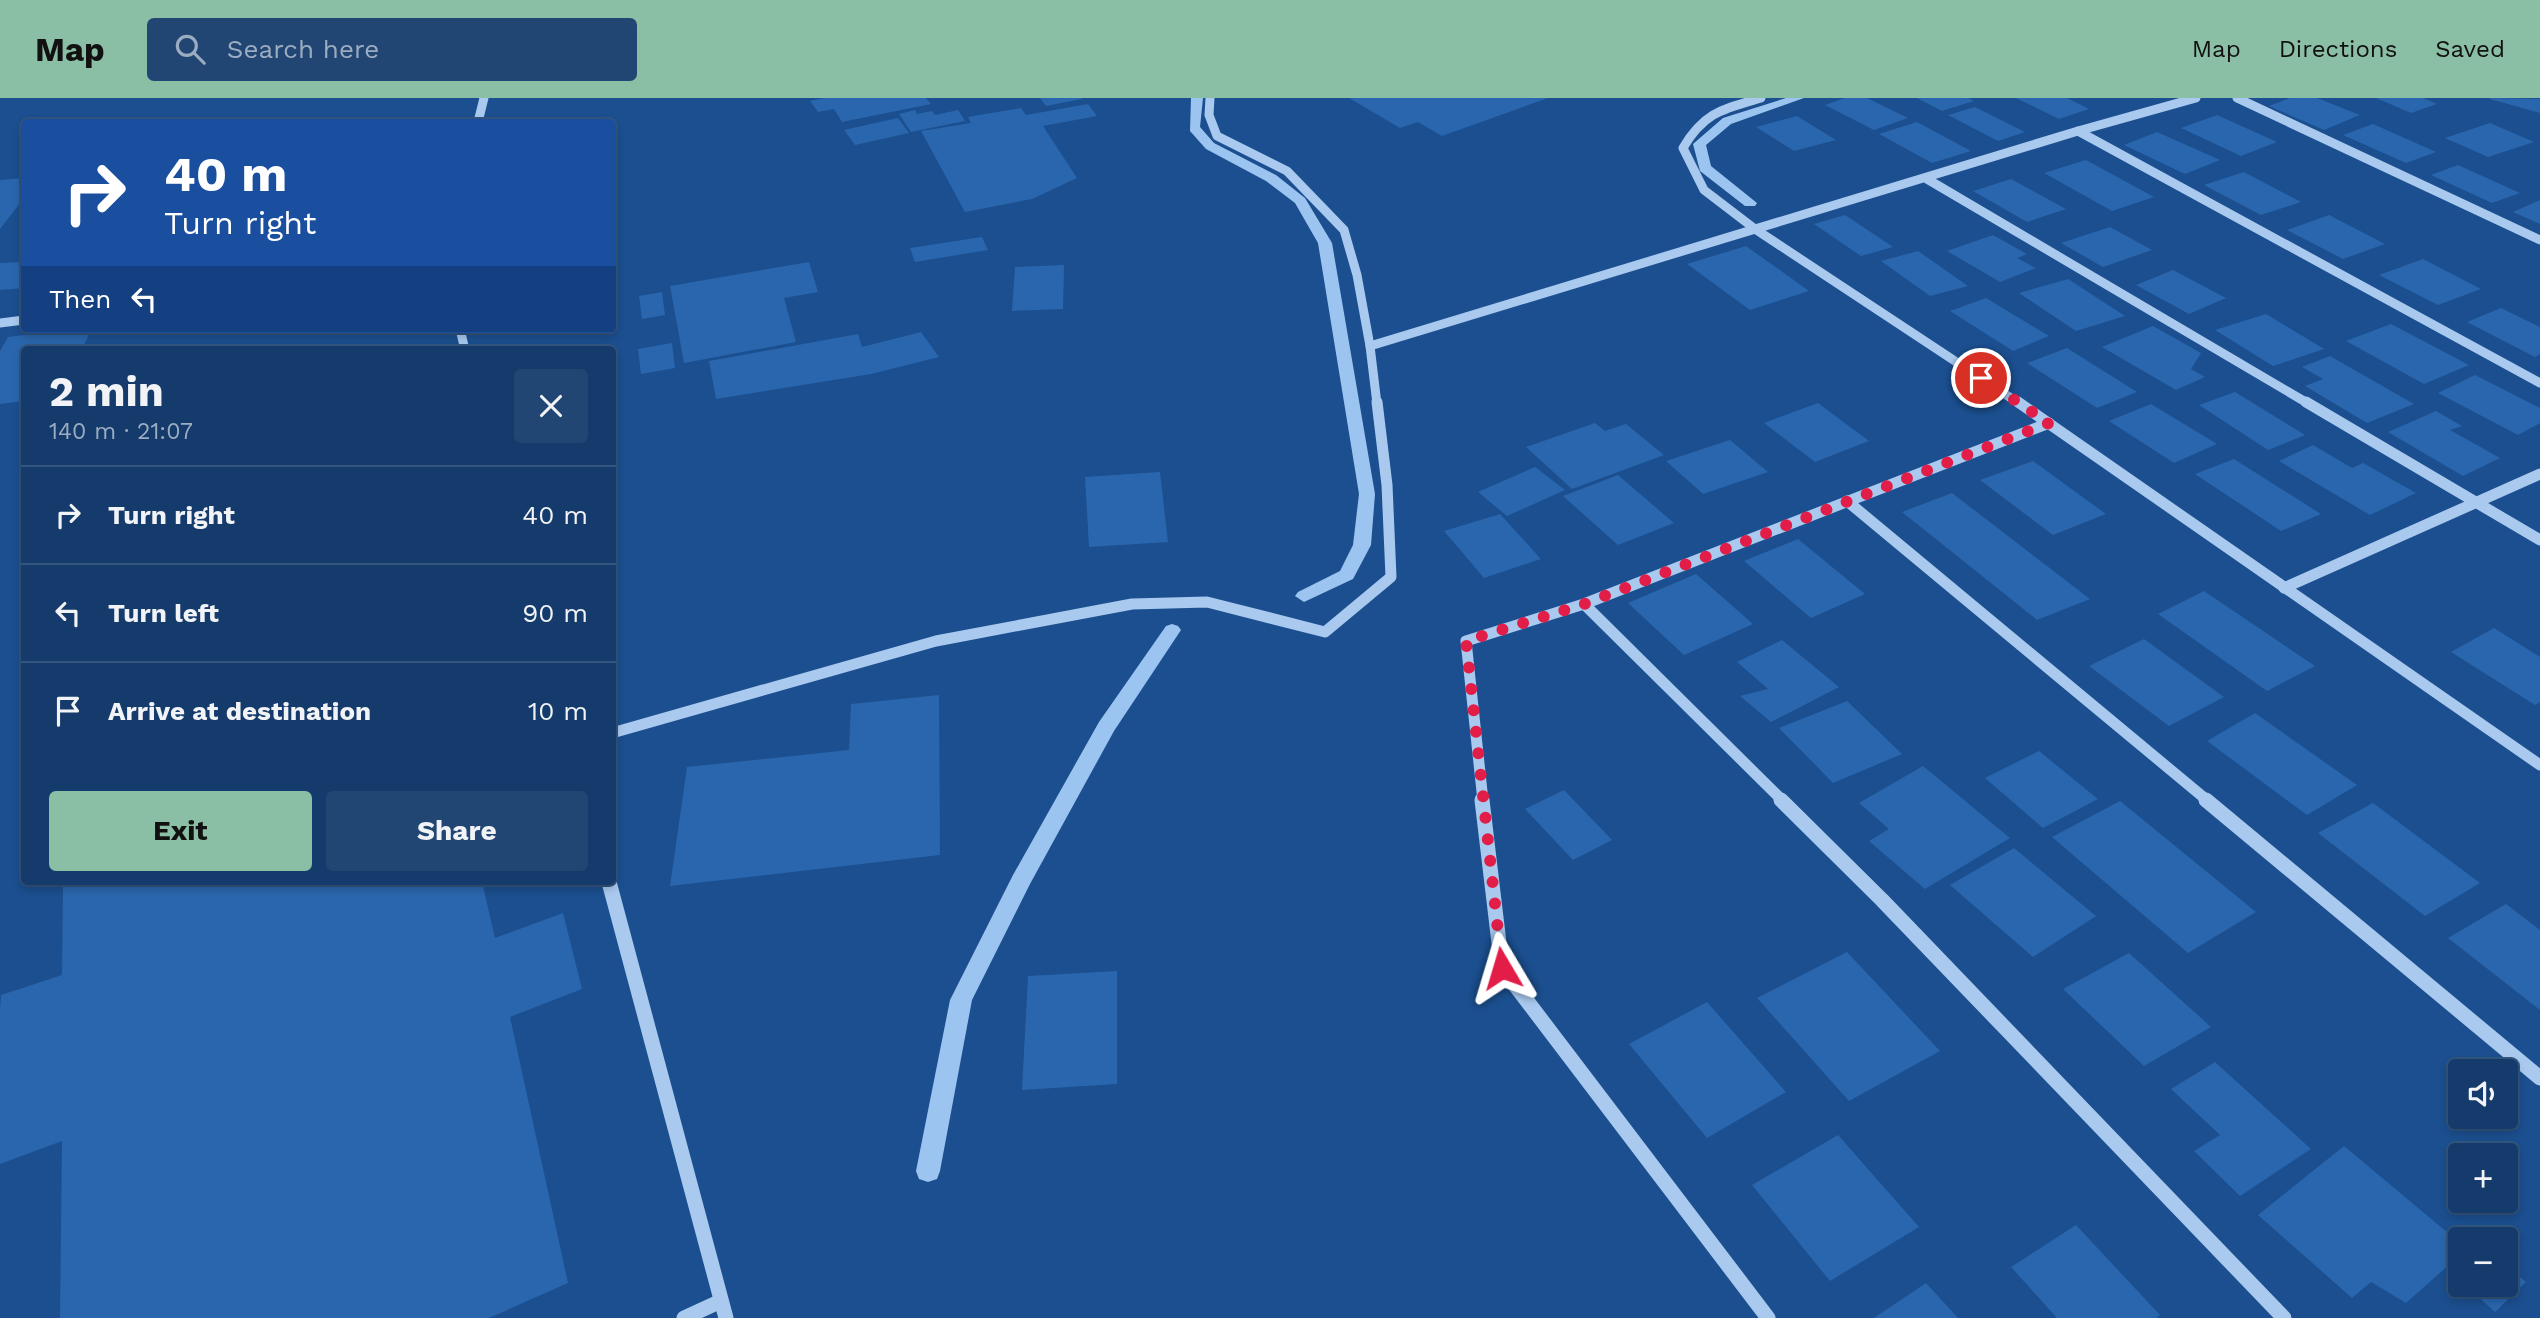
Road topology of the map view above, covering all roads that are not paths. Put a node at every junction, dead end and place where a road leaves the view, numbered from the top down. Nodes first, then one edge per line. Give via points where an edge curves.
1 (484, 98) edge
2 (1210, 98) edge
3 (1761, 98) edge
4 (2196, 98) edge
5 (2237, 98) edge
6 (479, 119) edge
7 (2078, 131) junction
8 (1927, 179) junction
9 (1755, 229) junction
10 (2540, 240) edge
11 (21, 320) edge
12 (0, 323) edge
13 (1370, 346) junction
14 (2540, 383) edge
15 (2049, 423) junction
16 (2540, 474) edge
17 (1847, 501) junction
18 (2476, 501) junction
19 (2540, 540) edge
20 (2284, 588) junction
21 (1584, 604) junction
22 (616, 732) edge
23 (2540, 765) edge
24 (610, 885) edge
25 (2540, 1078) edge
26 (724, 1310) edge
27 (684, 1318) edge
28 (1768, 1318) edge
29 (2284, 1318) edge

1 - 6 street
2 - 13 street via 1209,115 1217,136 1287,171 1345,230
3 - 9 street via 1703,117 1683,148 1704,190
4 - 7 street
5 - 10 street
7 - 8 street
7 - 14 street
8 - 9 street
8 - 18 street
9 - 13 street
9 - 15 street
11 - 12 street
13 - 22 street via 1387,485 1391,577 1325,632 1207,602 1132,604 936,642
15 - 17 street
15 - 20 street
16 - 18 street
17 - 21 street
17 - 25 street
18 - 19 street
18 - 20 street
20 - 23 street
21 - 28 street via 1466,641 1502,968
21 - 29 street via 1882,900
24 - 26 street
26 - 27 street

